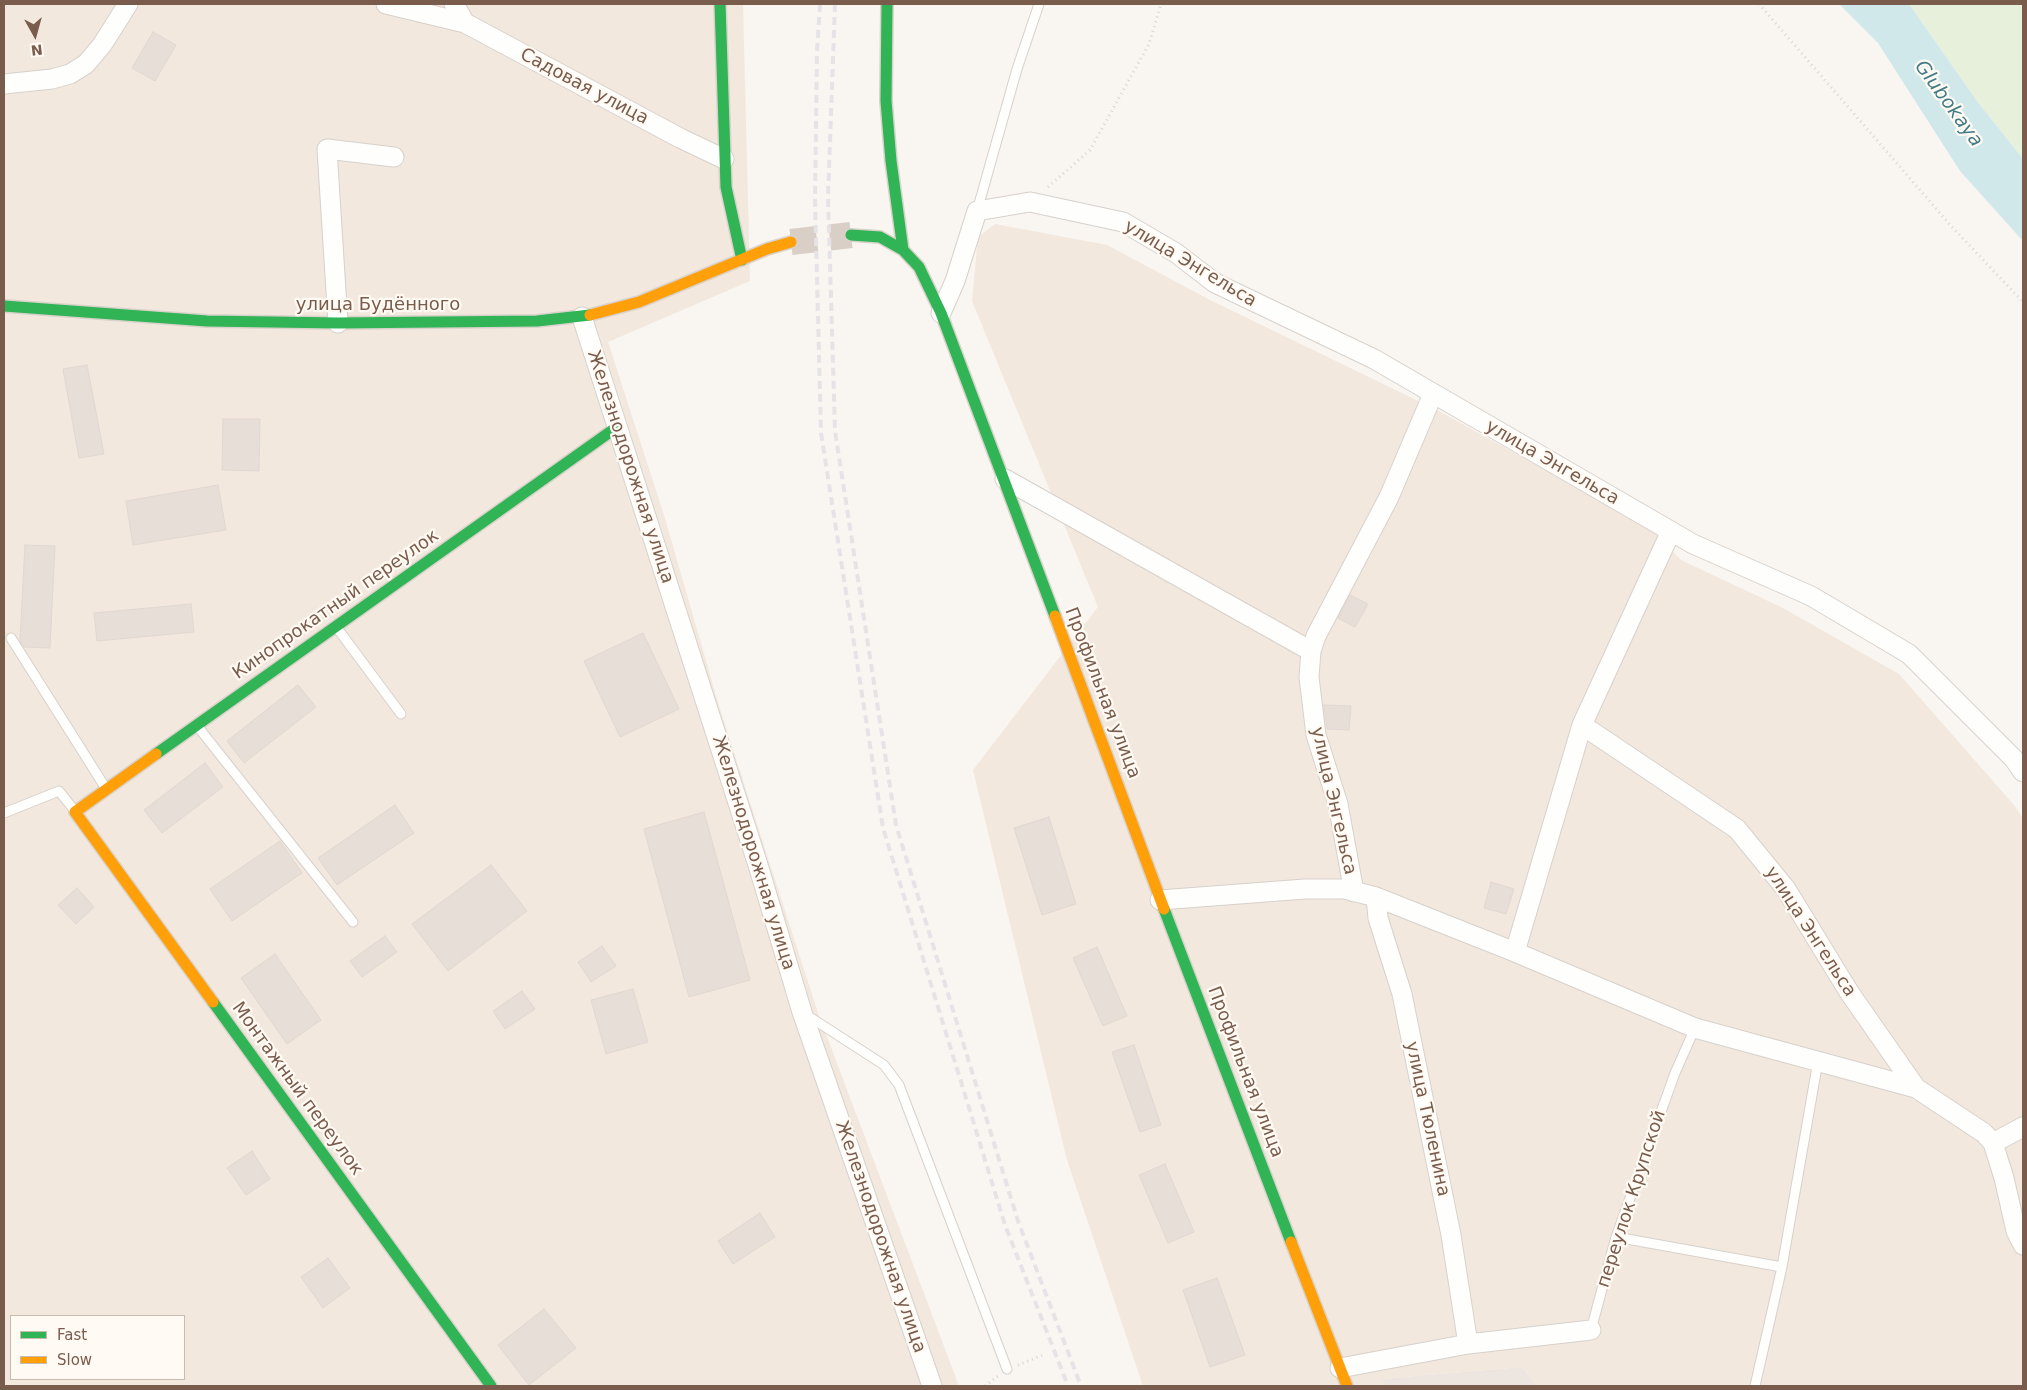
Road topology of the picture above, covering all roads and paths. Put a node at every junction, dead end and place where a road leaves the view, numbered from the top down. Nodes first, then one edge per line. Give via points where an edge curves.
1 (128, 4) edge
2 (386, 4) edge
3 (454, 4) edge
4 (720, 4) edge
5 (887, 4) edge
6 (1039, 4) edge
7 (1161, 4) edge
8 (1758, 4) edge
9 (464, 23) junction
10 (4, 84) edge
11 (394, 157) dead end
12 (724, 159) junction
13 (1030, 202) junction
14 (976, 211) junction
15 (851, 235) tunnel mouth
16 (791, 242) tunnel mouth
17 (903, 250) junction
18 (742, 260) junction
19 (2023, 302) edge
20 (4, 306) edge
21 (941, 313) junction
22 (582, 317) junction
23 (338, 323) junction
24 (1433, 394) junction
25 (617, 426) junction
26 (1006, 479) junction
27 (1671, 531) junction
28 (336, 626) junction
29 (11, 638) dead end
30 (1311, 651) junction
31 (401, 714) dead end
32 (197, 725) junction
33 (1582, 725) junction
34 (2023, 772) edge
35 (106, 789) junction
36 (75, 812) junction
37 (4, 813) edge
38 (1354, 892) junction
39 (1376, 897) junction
40 (1160, 900) junction
41 (353, 922) dead end
42 (1515, 952) junction
43 (802, 1012) junction
44 (1695, 1028) junction
45 (1818, 1062) junction
46 (1916, 1088) junction
47 (2023, 1127) edge
48 (1993, 1143) junction
49 (1616, 1237) junction
50 (2023, 1245) edge
51 (1782, 1267) junction
52 (1591, 1330) joint
53 (1468, 1344) junction
54 (1043, 1355) dead end
55 (1030, 1361) dead end
56 (1340, 1368) junction
57 (1007, 1369) dead end
58 (491, 1386) edge
59 (932, 1386) edge
60 (1347, 1386) edge
61 (1755, 1386) edge

1 - 10 street via 86,64 70,74 52,79
2 - 9 street, Садовая улица
3 - 9 street
4 - 12 main road
5 - 17 main road via 886,101
6 - 14 lane
7 - 13 path via 1150,44 1090,150
8 - 19 path via 1952,227
9 - 12 street, Садовая улица
11 - 23 street via 327,149
12 - 18 main road via 726,187
13 - 14 street, улица Энгельса
13 - 24 street, улица Энгельса via 1123,222 1176,253 1215,283 1374,359
14 - 21 street via 955,281
15 - 17 main road, Профильная улица via 880,237
16 - 18 main road, улица Будённого
17 - 21 main road, Профильная улица via 919,267
18 - 22 main road, улица Будённого via 639,302
20 - 23 main road, улица Будённого via 207,321
21 - 26 main road, Профильная улица
22 - 23 main road, улица Будённого via 537,321
22 - 25 street, Железнодорожная улица
24 - 27 street, улица Энгельса
24 - 30 street, улица Энгельса via 1388,497
25 - 28 main road, Кинопрокатный переулок
25 - 43 street, Железнодорожная улица
26 - 30 street
26 - 40 main road, Профильная улица
27 - 33 street
27 - 34 street, улица Энгельса via 1693,544 1811,596 1909,654 2014,759
28 - 31 lane
28 - 32 main road, Кинопрокатный переулок
29 - 35 lane
30 - 38 street, улица Энгельса via 1309,678 1316,735 1338,804
32 - 35 main road, Кинопрокатный переулок
32 - 41 lane
33 - 42 street
33 - 46 street, улица Энгельса via 1737,829 1786,889 1849,992
35 - 36 main road, Кинопрокатный переулок
36 - 37 lane via 58,791
36 - 58 main road, Монтажный переулок
38 - 39 street, улица Энгельса
38 - 40 street, улица Энгельса via 1305,889
39 - 42 street, улица Энгельса
39 - 53 street, улица Тюленина via 1378,918 1402,994 1451,1235
40 - 56 main road, Профильная улица
42 - 44 street
43 - 57 lane via 884,1065 899,1085
43 - 59 street, Железнодорожная улица
44 - 45 street
44 - 49 lane, переулок Крупской via 1674,1073
45 - 46 street
45 - 51 lane
46 - 48 street, улица Энгельса via 1984,1133
47 - 48 street
48 - 50 street via 2016,1231
49 - 51 lane
49 - 52 lane, переулок Крупской
51 - 61 lane
52 - 53 street, переулок Крупской
53 - 56 street, переулок Крупской
54 - 55 path
56 - 60 main road, Профильная улица

